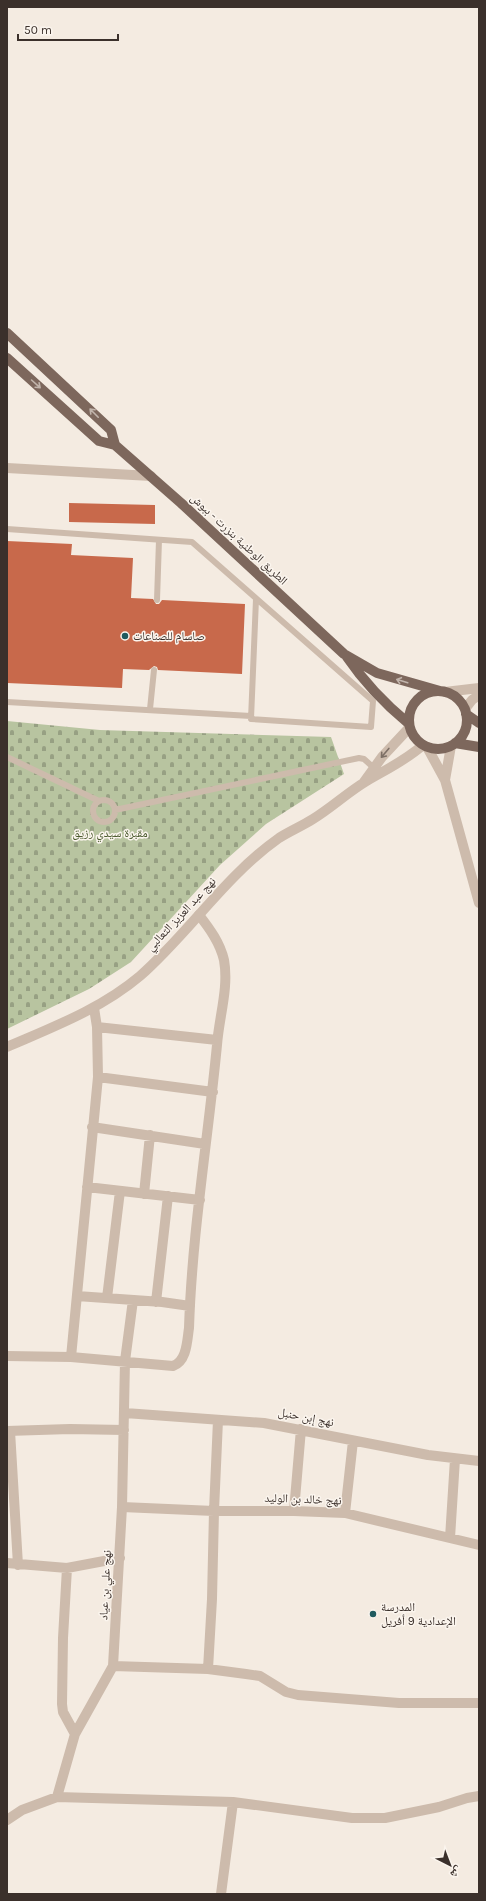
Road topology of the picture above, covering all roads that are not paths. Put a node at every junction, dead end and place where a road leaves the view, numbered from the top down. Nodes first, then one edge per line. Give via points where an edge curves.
1 (7, 332) edge
2 (7, 358) edge
3 (115, 445) junction
4 (7, 468) edge
5 (151, 476) junction
6 (7, 529) edge
7 (159, 540) junction
8 (256, 599) junction
9 (157, 600) dead end
10 (344, 654) junction
11 (154, 670) dead end
12 (479, 688) edge
13 (443, 691) junction
14 (479, 695) edge
15 (7, 702) edge
16 (150, 709) junction
17 (465, 712) junction
18 (251, 716) junction
19 (479, 722) edge
20 (409, 725) junction
21 (453, 745) junction
22 (425, 746) junction
23 (479, 747) edge
24 (7, 757) edge
25 (374, 768) junction
26 (445, 780) junction
27 (364, 782) junction
28 (100, 801) junction
29 (115, 810) junction
30 (479, 903) edge
31 (199, 916) junction
32 (94, 1008) junction
33 (97, 1027) junction
34 (217, 1040) junction
35 (7, 1047) edge
36 (98, 1077) junction
37 (213, 1092) junction
38 (92, 1127) junction
39 (150, 1135) junction
40 (205, 1144) junction
41 (87, 1187) junction
42 (120, 1191) junction
43 (144, 1194) junction
44 (168, 1196) junction
45 (200, 1200) junction
46 (77, 1296) junction
47 (108, 1298) junction
48 (133, 1300) junction
49 (156, 1302) junction
50 (190, 1306) junction
51 (7, 1356) edge
52 (71, 1357) junction
53 (125, 1362) junction
54 (125, 1413) junction
55 (218, 1420) junction
56 (301, 1429) junction
57 (124, 1430) junction
58 (9, 1431) edge
59 (353, 1441) junction
60 (455, 1459) junction
61 (479, 1461) edge
62 (122, 1507) junction
63 (294, 1511) junction
64 (214, 1512) junction
65 (345, 1513) junction
66 (450, 1538) junction
67 (479, 1545) edge
68 (120, 1558) junction
69 (7, 1563) edge
70 (18, 1565) junction
71 (67, 1568) junction
72 (113, 1666) junction
73 (208, 1669) junction
74 (479, 1702) edge
75 (75, 1734) junction
76 (479, 1796) edge
77 (57, 1797) junction
78 (234, 1802) junction
79 (7, 1820) edge
80 (221, 1894) edge

3 -> 1 main road, الطريق الوطنية بنزرت - ببوش via 111,430
2 -> 3 main road, الطريق الوطنية بنزرت - ببوش via 99,441
3 - 5 main road, الطريق الوطنية بنزرت - ببوش
4 - 5 street
5 - 10 main road, الطريق الوطنية بنزرت - ببوش
6 - 7 lane
7 - 8 lane via 192,542
7 - 9 lane
8 - 18 lane
8 - 18 lane via 373,701 371,727 251,719
13 -> 10 main road, الطريق الوطنية بنزرت - ببوش via 377,672
10 - 20 main road, الطريق الوطنية بنزرت - ببوش via 363,680
11 - 16 lane
12 - 13 street
13 - 17 main road via 455,697
13 - 20 main road via 428,692 417,699 410,710
14 - 17 street via 472,700
15 - 16 lane
16 - 18 lane
17 - 19 main road
17 - 21 main road via 466,728
20 - 22 main road via 414,737
20 -> 25 street
21 - 22 main road via 439,749
21 - 23 main road
21 - 26 street
22 - 26 street
22 - 27 street via 389,770
24 - 28 lane
25 - 27 street
25 - 29 lane via 360,758
26 - 30 street
27 - 31 street, نهج عبد العزيز الثعالبي via 313,820 279,838 220,892
28 - 29 lane via 112,803
28 - 29 lane via 92,811 99,822 112,819
31 - 32 street, نهج عبد العزيز الثعالبي via 139,976
31 - 34 street via 211,932 224,960 225,990
32 - 33 street
32 - 35 street, نهج عبد العزيز الثعالبي
33 - 34 street
33 - 36 street
34 - 37 street
36 - 37 street
36 - 38 street
37 - 40 street
38 - 39 street
38 - 41 street
39 - 40 street
39 - 43 street
40 - 45 street
41 - 42 street
41 - 46 street
42 - 43 street
42 - 47 street
43 - 44 street
44 - 45 street
44 - 49 street
45 - 50 street
46 - 47 street
46 - 52 street
47 - 48 street
48 - 49 street
48 - 53 street, نهج علي بن عياد
49 - 50 street
50 - 53 street via 186,1346 183,1358 178,1364 169,1366
51 - 52 street
52 - 53 street
53 - 54 street, نهج علي بن عياد
54 - 55 street, نهج إبن حنبل
54 - 57 street, نهج علي بن عياد
55 - 56 street, نهج إبن حنبل
55 - 64 street
56 - 59 street, نهج إبن حنبل
56 - 63 street
57 - 58 street
57 - 62 street, نهج علي بن عياد
58 - 70 street
59 - 60 street, نهج إبن حنبل
59 - 65 street
60 - 61 street, نهج إبن حنبل
60 - 66 street
62 - 64 street, نهج خالد بن الوليد
62 - 68 street, نهج علي بن عياد
63 - 64 street, نهج خالد بن الوليد
63 - 65 street, نهج خالد بن الوليد
64 - 73 street
65 - 66 street, نهج خالد بن الوليد
66 - 67 street, نهج خالد بن الوليد
68 - 71 street
68 - 72 street, نهج علي بن عياد
69 - 70 street
70 - 71 street
71 - 75 street via 62,1704 63,1712
72 - 73 street
72 - 75 street, نهج علي بن عياد
73 - 74 street via 260,1676 286,1692 298,1695 398,1703
75 - 77 street, نهج علي بن عياد
76 - 78 street via 385,1818 352,1818
77 - 78 street
77 - 79 street via 22,1810
78 - 80 street

